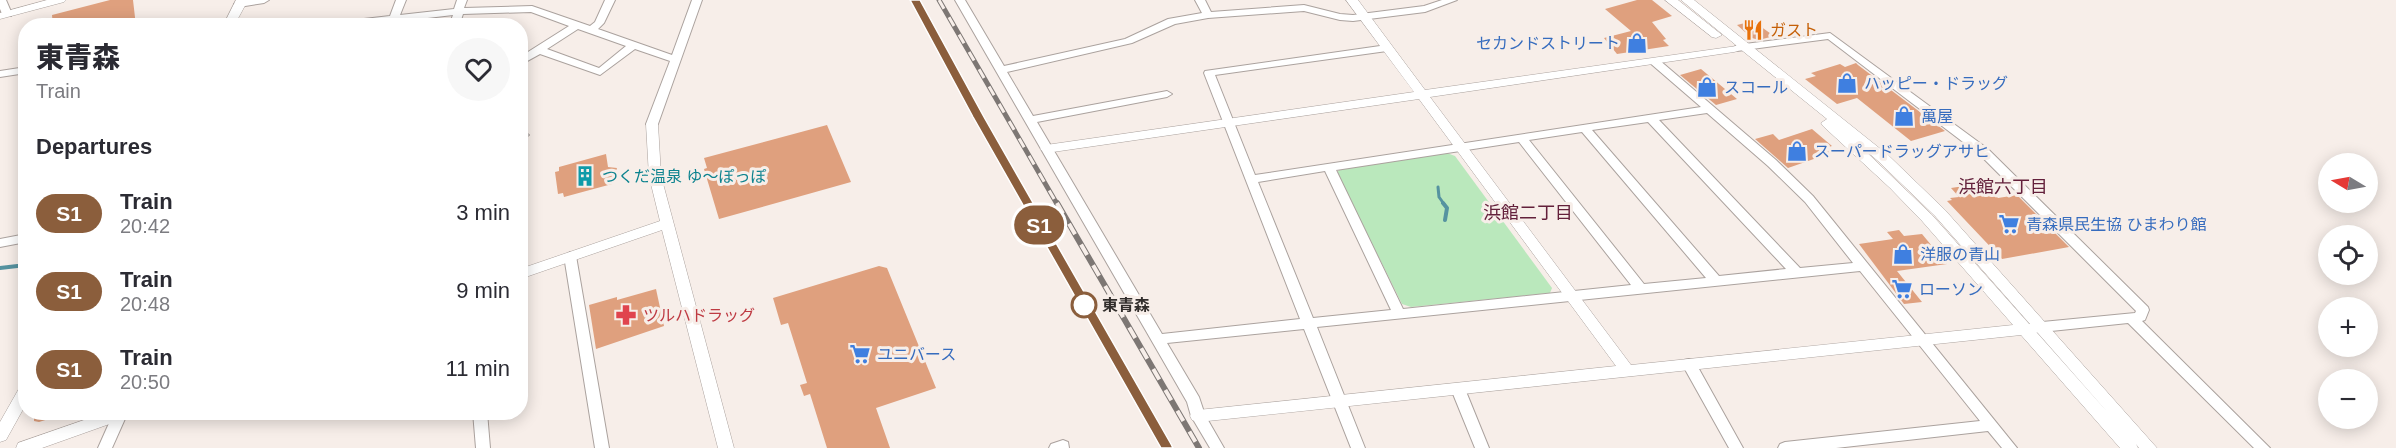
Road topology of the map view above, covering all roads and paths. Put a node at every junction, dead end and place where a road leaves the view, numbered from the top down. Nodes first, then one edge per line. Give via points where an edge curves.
1 (2, 0) edge
2 (60, 0) edge
3 (264, 0) edge
4 (401, 0) edge
5 (539, 0) edge
6 (610, 0) edge
7 (698, 0) edge
8 (960, 0) edge
9 (1200, 0) edge
10 (1352, 0) edge
11 (1452, 0) edge
12 (1671, 0) edge
13 (1687, 0) edge
14 (241, 2) edge
15 (461, 5) edge
16 (532, 9) junction
17 (3, 15) edge
18 (1208, 15) junction
19 (1364, 16) junction
20 (232, 18) edge
21 (388, 18) edge
22 (397, 18) edge
23 (577, 25) junction
24 (592, 30) junction
25 (634, 45) junction
26 (1387, 48) junction
27 (1740, 48) junction
28 (540, 50) junction
29 (528, 57) edge
30 (675, 58) junction
31 (1654, 61) junction
32 (1002, 70) junction
33 (18, 71) edge
34 (0, 74) edge
35 (1167, 94) dead end
36 (1422, 94) junction
37 (1709, 110) junction
38 (1652, 119) junction
39 (1030, 120) junction
40 (1228, 123) junction
41 (652, 124) joint
42 (1585, 129) junction
43 (1522, 138) junction
44 (1462, 147) junction
45 (1046, 149) junction
46 (1329, 167) junction
47 (1251, 179) junction
48 (667, 224) junction
49 (18, 240) edge
50 (0, 243) edge
51 (570, 256) junction
52 (1863, 266) junction
53 (528, 268) edge
54 (1797, 273) junction
55 (1716, 281) junction
56 (1641, 289) junction
57 (1572, 295) junction
58 (1399, 313) junction
59 (2131, 318) junction
60 (1307, 323) junction
61 (2041, 327) junction
62 (2025, 329) junction
63 (1158, 339) junction
64 (1922, 340) junction
65 (1689, 364) junction
66 (1627, 370) junction
67 (1458, 389) junction
68 (1340, 401) junction
69 (18, 403) edge
70 (1198, 416) junction
71 (102, 420) edge
72 (119, 420) edge
73 (481, 420) edge
74 (1992, 425) junction
75 (0, 435) edge
76 (24, 448) edge
77 (105, 448) edge
78 (483, 448) edge
79 (602, 448) edge
80 (726, 448) edge
81 (1217, 448) edge
82 (1358, 448) edge
83 (1482, 448) edge
84 (1736, 448) edge
85 (1785, 448) edge
86 (2010, 448) edge
87 (2130, 448) edge
88 (2149, 448) edge
89 (2263, 448) edge

1 - 17 street
2 - 17 street
3 - 14 street
4 - 21 street
5 - 16 street
6 - 24 street
7 - 30 street
8 - 32 street
9 - 18 street
10 - 19 street
11 - 19 street via 1425,9
12 - 27 street
13 - 27 street
14 - 20 street
15 - 16 street
15 - 22 street
16 - 23 street
18 - 19 street via 1304,8 1340,17
18 - 32 street via 1172,21 1128,41
19 - 26 street
23 - 24 street
23 - 28 street
24 - 25 street
25 - 28 street via 600,72
25 - 30 street
26 - 36 street
26 - 40 street via 1209,73
27 - 31 street
27 - 59 street via 1830,36 1984,152 2140,306 2143,314
27 - 61 street via 1882,158 1940,213
27 - 62 street via 1895,185
28 - 29 street
30 - 41 street
31 - 36 street
31 - 37 street
32 - 39 street
33 - 34 street
35 - 39 street
36 - 40 street
36 - 44 street
37 - 38 street
37 - 52 street via 1809,200
38 - 42 street
38 - 54 street
39 - 45 street
40 - 45 street
40 - 47 street
41 - 48 street via 652,167
42 - 43 street
42 - 55 street
43 - 44 street
43 - 56 street
44 - 46 street
44 - 57 street
45 - 63 street
46 - 47 street
46 - 58 street
47 - 60 street
48 - 51 street
48 - 80 street
49 - 50 street
51 - 53 street
51 - 79 street
52 - 54 street
52 - 64 street
54 - 55 street
55 - 56 street
56 - 57 street
57 - 58 street
57 - 66 street
58 - 60 street
59 - 61 street
59 - 89 street
60 - 63 street
60 - 68 street
61 - 62 street
61 - 88 street
62 - 64 street
62 - 87 street
63 - 70 street via 1194,401
64 - 65 street
64 - 74 street
65 - 66 street
65 - 84 street
66 - 67 street
67 - 68 street
67 - 83 street
68 - 70 street
68 - 82 street
69 - 75 street
70 - 81 street
71 - 76 street
72 - 77 street
73 - 78 street
74 - 85 street
74 - 86 street

